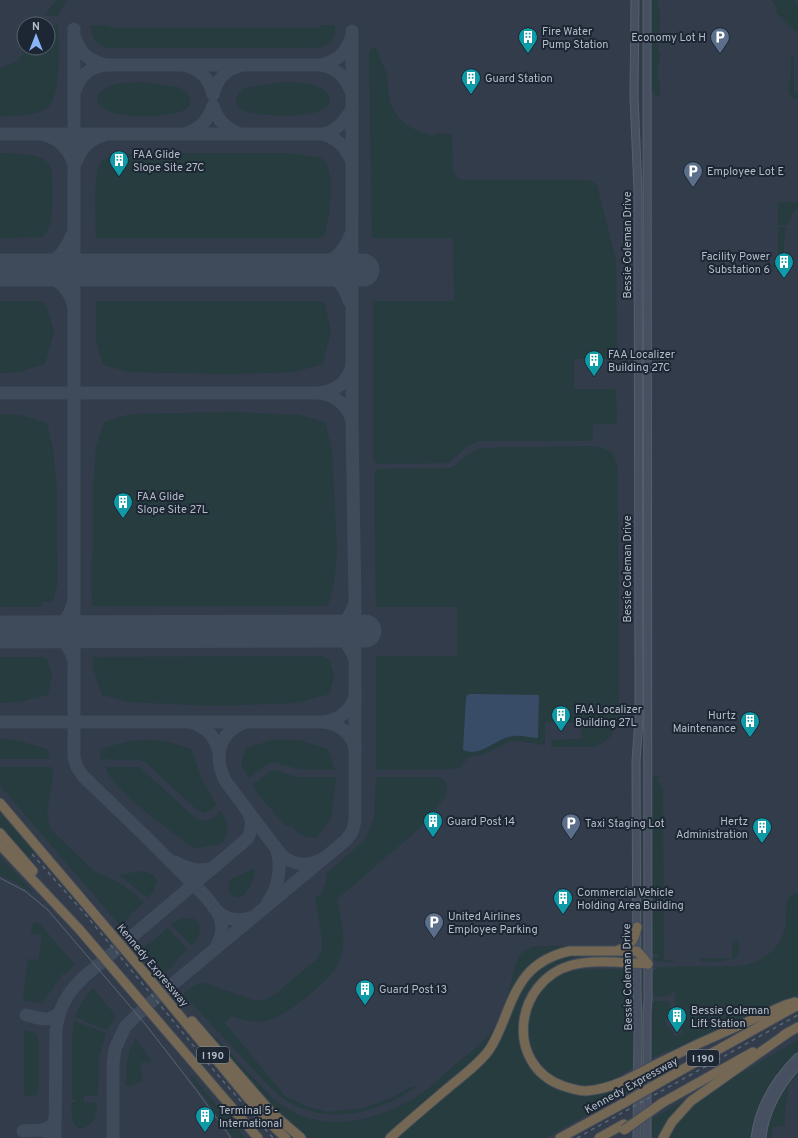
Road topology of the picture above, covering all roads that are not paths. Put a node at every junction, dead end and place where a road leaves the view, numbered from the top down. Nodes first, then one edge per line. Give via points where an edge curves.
1 (635, 0) edge
2 (647, 0) edge
3 (1, 805) edge
4 (0, 833) edge
5 (0, 845) edge
6 (63, 911) junction
7 (637, 927) junction
8 (616, 950) junction
9 (637, 951) junction
10 (637, 963) junction
11 (648, 964) junction
12 (142, 970) junction
13 (798, 1001) edge
14 (798, 1005) edge
15 (798, 1027) edge
16 (789, 1032) junction
17 (798, 1057) edge
18 (798, 1065) edge
19 (624, 1127) junction
20 (258, 1138) edge
21 (286, 1138) edge
22 (302, 1138) edge
23 (390, 1138) edge
24 (560, 1138) edge
25 (599, 1138) edge
26 (611, 1138) edge
27 (637, 1138) edge
28 (646, 1138) edge
29 (663, 1138) edge
30 (756, 1138) edge
31 (762, 1138) edge

1 - 7 street, Bessie Coleman Drive via 634,102 638,191
2 - 11 street, Bessie Coleman Drive
3 - 12 highway, Kennedy Expressway / I 190
4 - 6 highway
5 - 6 highway
6 - 20 highway, I 190
7 - 8 highway via 629,945
7 - 9 street, Bessie Coleman Drive
8 - 9 highway
8 - 23 highway via 561,953 532,969 520,982 513,995 496,1039 487,1053
9 - 10 street, Bessie Coleman Drive
9 - 11 highway
10 - 11 highway
10 - 13 highway, bridge via 572,965 548,977 537,988 524,1014 524,1042 535,1065 552,1081 585,1091 608,1087 713,1037
10 - 27 street, Bessie Coleman Drive
11 - 28 street, Bessie Coleman Drive
12 - 21 highway, Kennedy Expressway / I 190 via 251,1102
12 - 22 highway via 203,1033 272,1113
14 - 24 highway, Kennedy Expressway / I 190, bridge
15 - 16 highway, I 190
16 - 19 highway, I 190, bridge
16 - 29 highway via 691,1101 672,1122
17 - 30 street via 777,1080 766,1101 757,1123
18 - 31 street via 782,1084 774,1099
19 - 25 highway, I 190
19 - 26 highway

